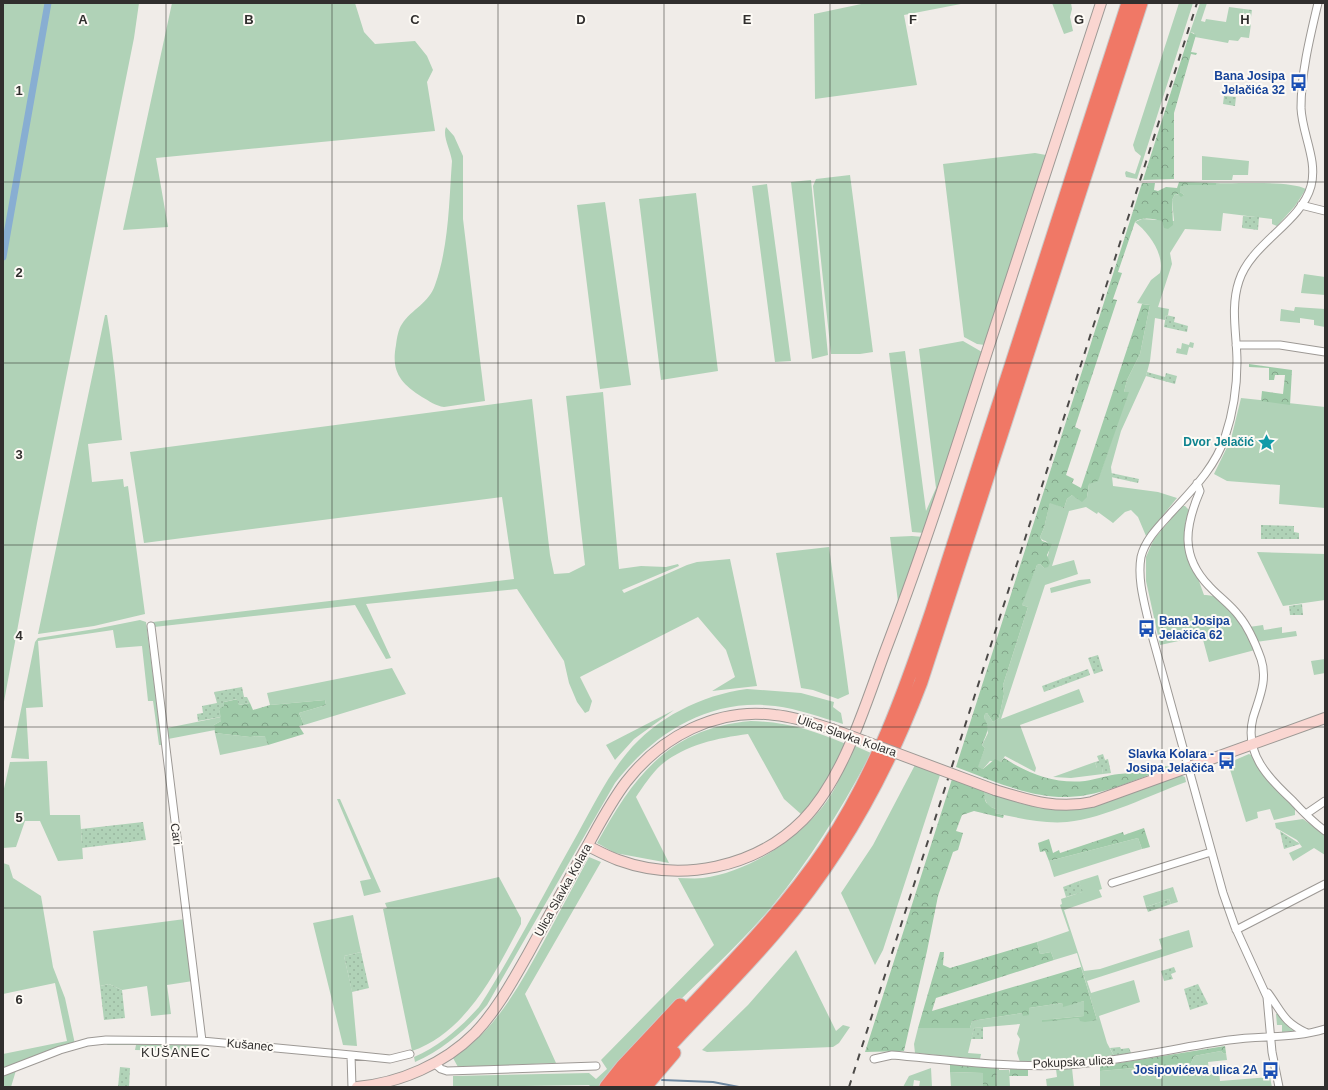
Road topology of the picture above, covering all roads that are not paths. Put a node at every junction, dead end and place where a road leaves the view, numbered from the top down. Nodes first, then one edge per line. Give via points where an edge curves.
1 (1101, 3) edge
2 (1128, 3) edge
3 (1140, 3) edge
4 (1318, 3) edge
5 (1301, 205) junction
6 (1325, 211) edge
7 (1236, 345) junction
8 (1325, 352) edge
9 (1198, 483) junction
10 (151, 626) dead end
11 (1325, 718) edge
12 (1252, 743) junction
13 (1187, 768) junction
14 (1325, 801) edge
15 (1306, 814) junction
16 (1325, 831) edge
17 (588, 846) junction
18 (1211, 852) junction
19 (1112, 883) dead end
20 (1325, 884) edge
21 (1236, 930) junction
22 (739, 955) junction
23 (1264, 988) junction
24 (718, 993) junction
25 (1325, 1029) edge
26 (1307, 1033) junction
27 (1270, 1036) junction
28 (202, 1041) junction
29 (410, 1054) dead end
30 (351, 1055) junction
31 (874, 1059) dead end
32 (434, 1063) junction
33 (596, 1066) dead end
34 (3, 1072) edge
35 (352, 1087) edge
36 (357, 1087) edge
37 (606, 1087) edge
38 (618, 1087) edge
39 (632, 1087) edge
40 (645, 1087) edge
41 (1279, 1087) edge

1 - 17 main road via 928,536 849,745 830,786 817,805 790,831 754,854 723,865 682,871 647,868 617,860
2 - 22 highway via 898,709 856,799 826,848 772,918
3 - 24 highway via 940,622 890,758 837,852 778,929
4 - 5 street via 1308,47 1301,98 1312,180
5 - 6 street
5 - 7 street via 1253,257 1242,273 1234,299
7 - 8 street via 1280,345
7 - 9 street via 1235,392 1225,438 1212,464
9 - 12 street via 1200,491 1190,514 1188,527 1192,560 1202,578 1242,620 1263,668 1263,684 1252,724
9 - 13 street via 1146,544 1141,562 1142,589
10 - 28 street, Cari
11 - 12 main road, Ulica Slavka Kolara
12 - 13 main road, Ulica Slavka Kolara
12 - 15 street via 1263,770
13 - 17 main road, Ulica Slavka Kolara, bridge via 1107,798 1080,805 1044,804 995,790 832,729 791,717 758,714 718,719 689,729 658,748 635,770 615,798
13 - 18 street
14 - 15 street
15 - 16 street
17 - 32 main road, Ulica Slavka Kolara via 499,1003 474,1034
18 - 19 street
18 - 21 street
20 - 21 street
21 - 23 street
22 - 37 highway via 723,964 666,1017
22 - 38 highway via 671,1025
23 - 26 street via 1288,1022
23 - 27 street via 1269,1004
24 - 39 highway
24 - 40 highway via 716,1003
25 - 26 street, Pokupska ulica
26 - 27 street, Pokupska ulica
27 - 31 street, Pokupska ulica via 1229,1040 1115,1061 1067,1065 1015,1065 892,1055
27 - 41 street
28 - 30 street, Kušanec
28 - 34 street, Kušanec via 88,1042 40,1056
29 - 30 street via 390,1059
30 - 35 street
32 - 33 street via 447,1071
32 - 36 main road, Ulica Slavka Kolara via 400,1078

